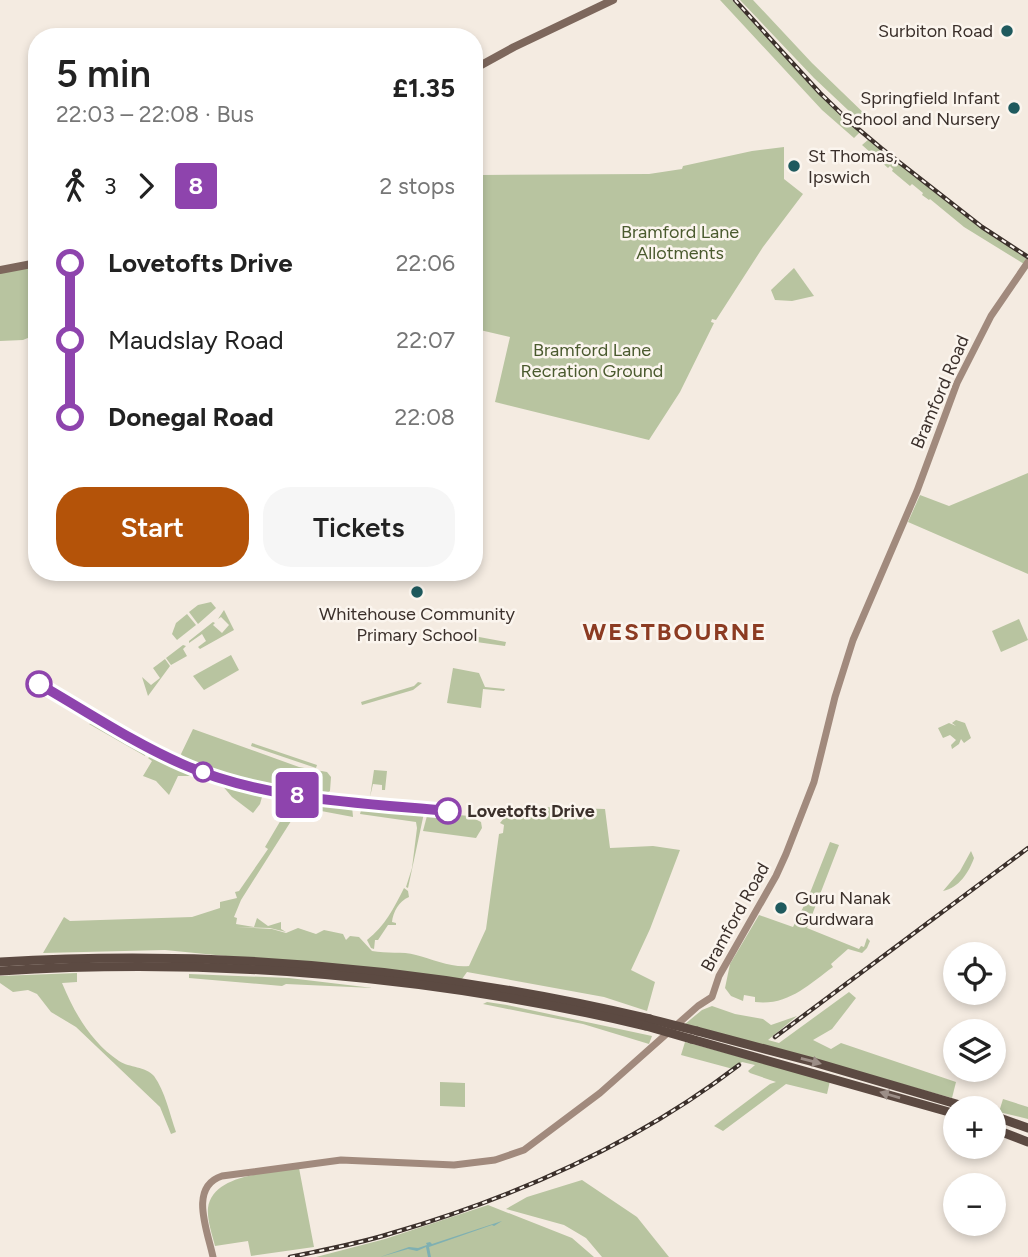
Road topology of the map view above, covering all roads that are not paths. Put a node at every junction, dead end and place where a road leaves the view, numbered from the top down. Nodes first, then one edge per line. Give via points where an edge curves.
1 (613, 0) edge
2 (483, 64) edge
3 (1028, 262) edge
4 (28, 265) edge
5 (0, 270) edge
6 (0, 962) edge
7 (0, 971) edge
8 (648, 1022) junction
9 (694, 1035) junction
10 (943, 1100) edge
11 (943, 1110) edge
12 (1006, 1117) edge
13 (1006, 1120) edge
14 (1028, 1121) edge
15 (1028, 1128) edge
16 (1006, 1131) edge
17 (1028, 1139) edge
18 (213, 1257) edge

1 - 2 main road
3 - 18 main road, Bramford Road via 994,310 957,383 853,640 814,782 786,854 723,968 712,997 600,1093 524,1150 495,1160 454,1165 341,1160 212,1180 202,1201
4 - 5 main road
6 - 8 highway via 181,959 307,966 440,979 605,1008
7 - 8 highway via 184,967 303,972 439,988
8 - 9 highway, bridge
9 -> 10 highway via 810,1061
11 -> 9 highway
12 - 14 highway
13 - 15 highway
16 - 17 highway

